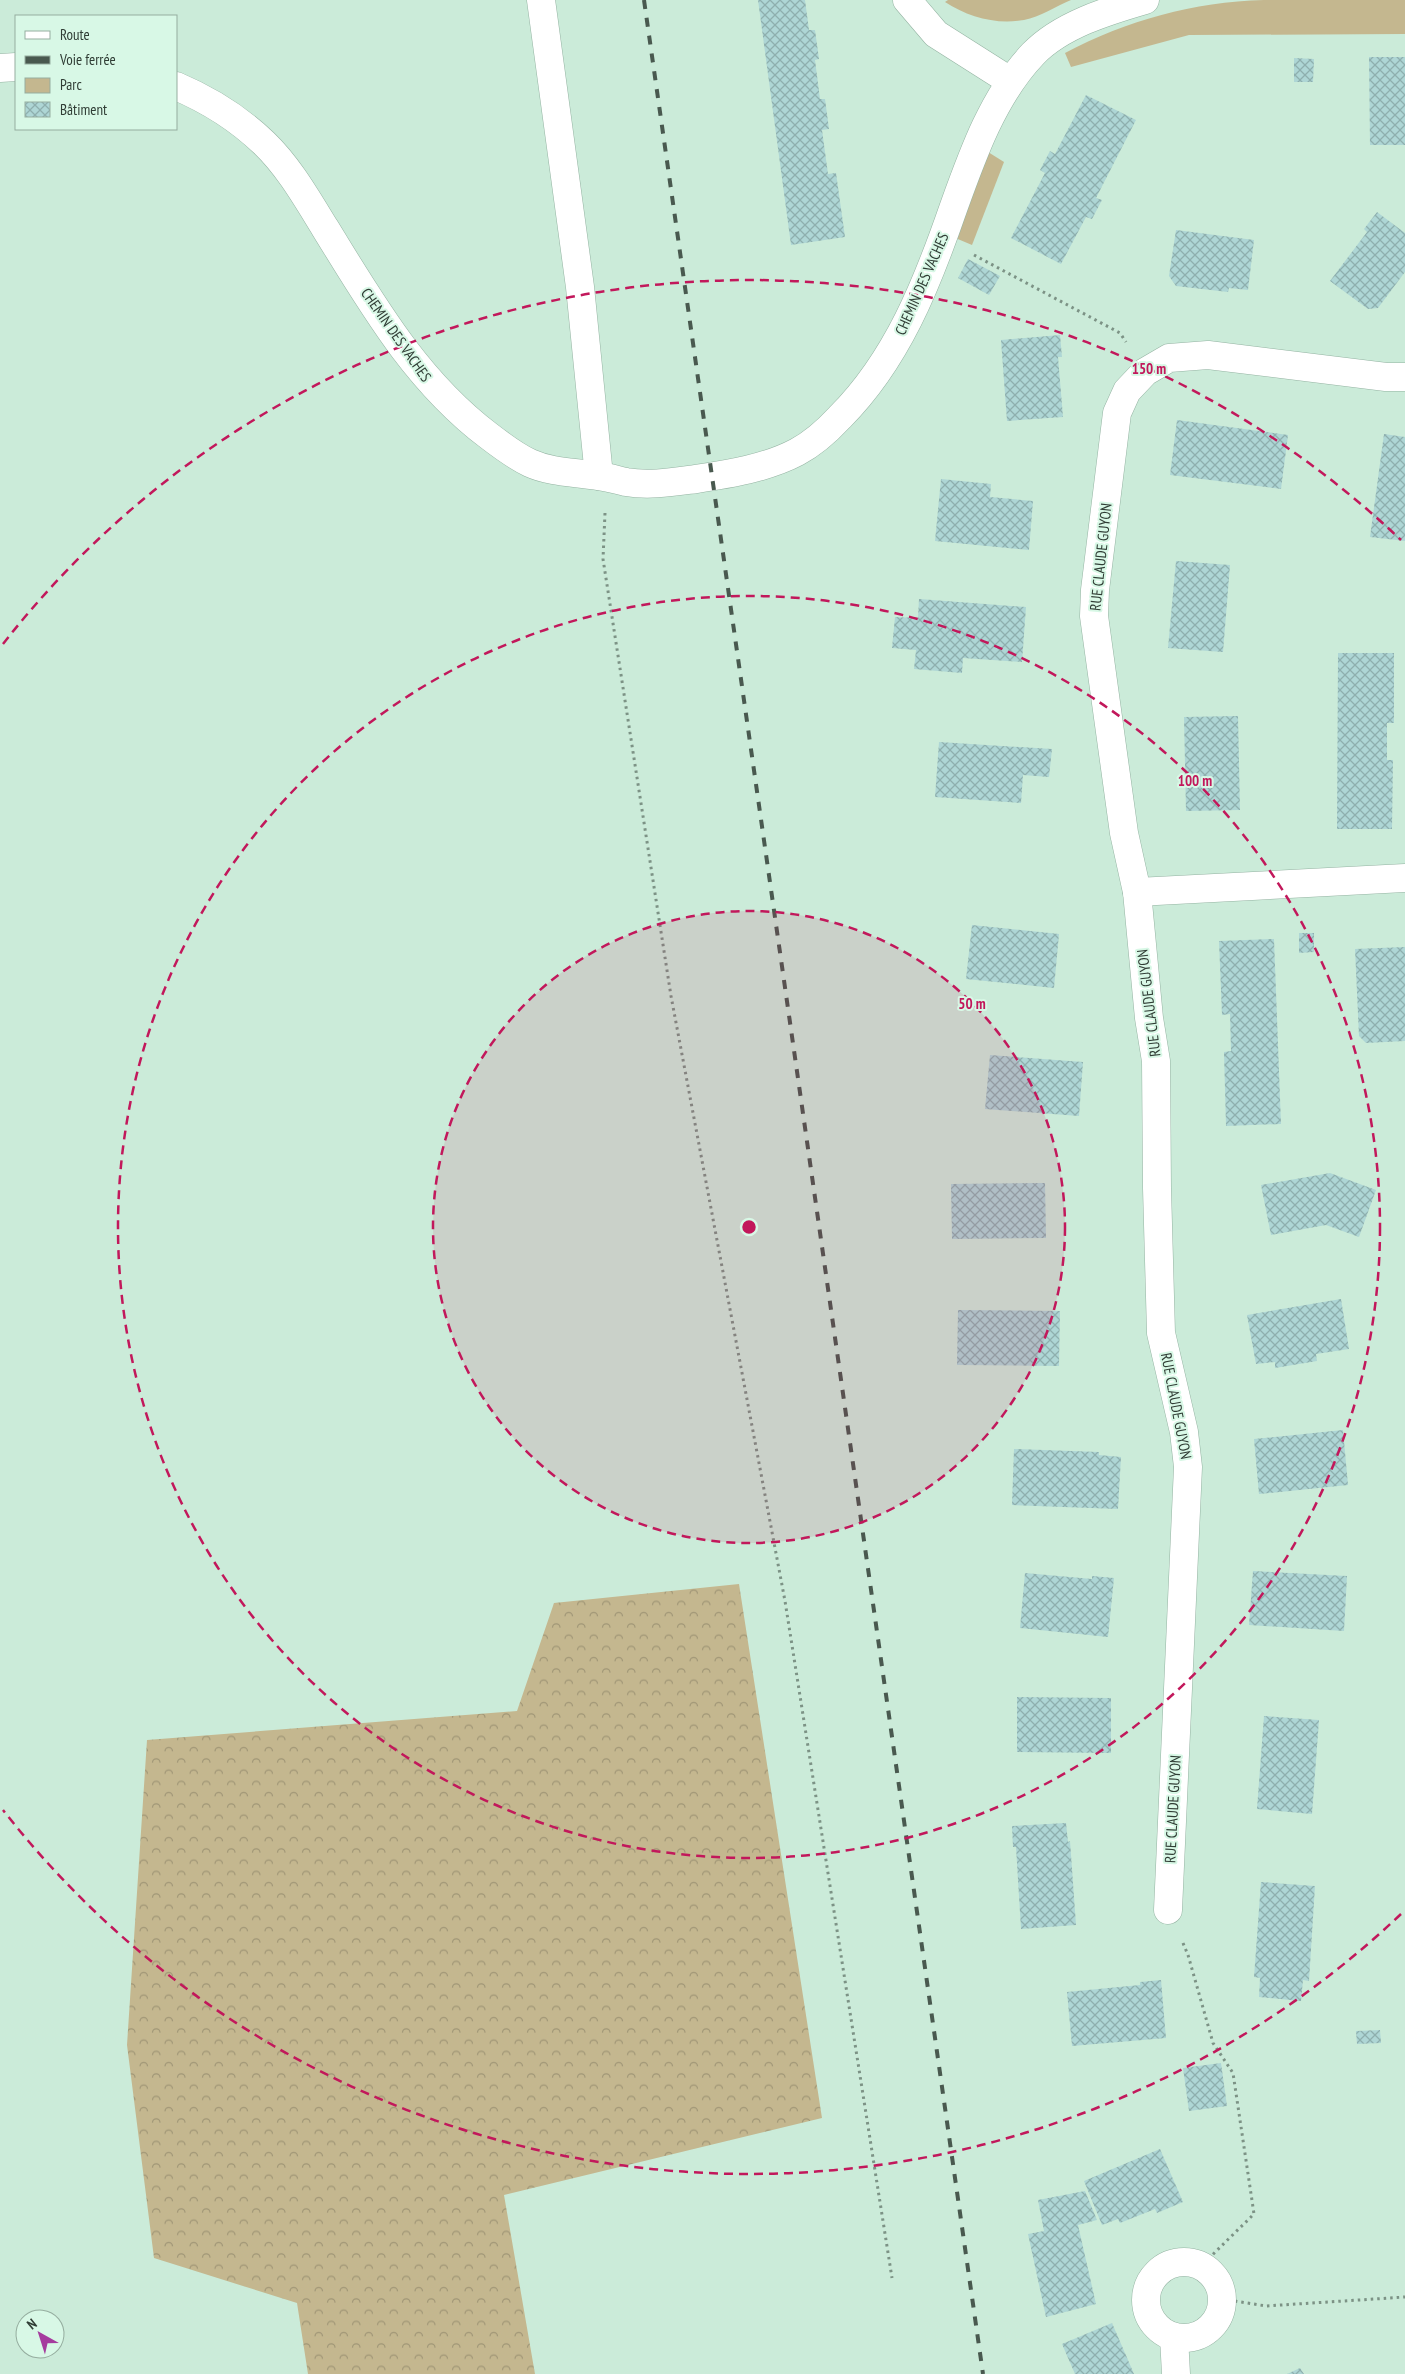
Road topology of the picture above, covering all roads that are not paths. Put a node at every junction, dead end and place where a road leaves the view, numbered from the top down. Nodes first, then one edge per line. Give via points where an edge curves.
1 (541, 0) edge
2 (907, 0) edge
3 (1145, 0) edge
4 (15, 66) edge
5 (0, 68) edge
6 (1010, 81) junction
7 (178, 87) edge
8 (1405, 377) edge
9 (599, 476) junction
10 (1405, 878) edge
11 (1137, 892) junction
12 (1168, 1910) road end
13 (1174, 2337) junction
14 (1176, 2374) edge

1 - 9 street via 580,287
2 - 6 street via 936,34
3 - 6 street, CHEMIN DES VACHES via 1116,8 1047,41
4 - 5 street
6 - 9 street, CHEMIN DES VACHES via 963,180 907,324 855,402 820,438 774,462 717,476 661,483 628,483
7 - 9 street, CHEMIN DES VACHES via 202,97 235,118 266,144 298,185 395,338 432,386 465,419 531,464 558,472
8 - 11 street, RUE CLAUDE GUYON via 1208,354 1169,358 1145,372 1127,391 1118,413 1094,608 1124,833
10 - 11 street
11 - 12 street, RUE CLAUDE GUYON via 1148,1018 1156,1061 1161,1334 1184,1432 1188,1467
13 - 13 street via 1153,2324 1145,2299 1148,2286 1164,2267 1189,2262 1201,2266 1216,2279 1222,2299 1216,2321 1208,2330 1198,2336
13 - 14 street

